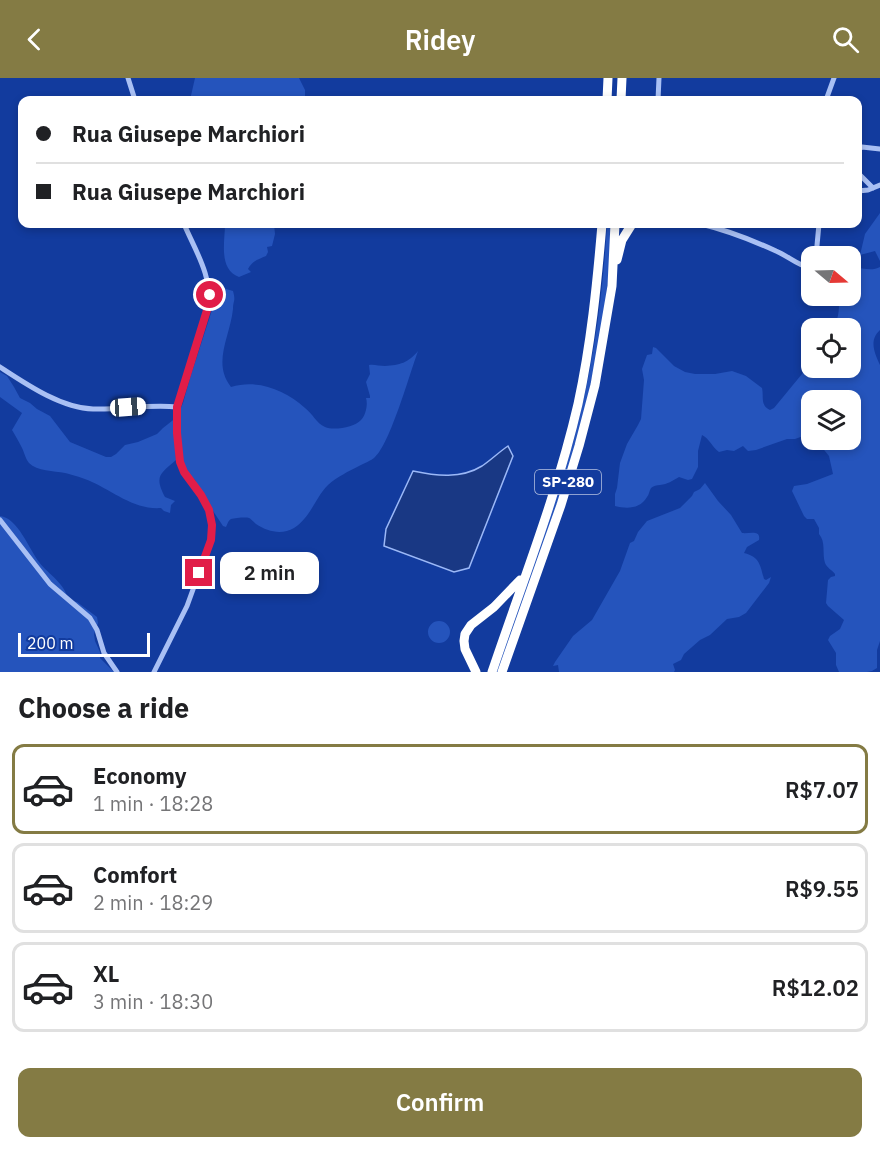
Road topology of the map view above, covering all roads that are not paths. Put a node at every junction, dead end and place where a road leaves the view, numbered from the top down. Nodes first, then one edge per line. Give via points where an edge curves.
1 (128, 78) edge
2 (608, 78) edge
3 (622, 78) edge
4 (659, 78) edge
5 (834, 78) edge
6 (134, 96) edge
7 (607, 96) edge
8 (621, 96) edge
9 (658, 96) edge
10 (827, 96) edge
11 (862, 147) edge
12 (880, 149) edge
13 (862, 177) edge
14 (880, 185) edge
15 (873, 188) junction
16 (862, 191) edge
17 (186, 228) edge
18 (602, 228) edge
19 (615, 228) edge
20 (630, 228) edge
21 (713, 228) edge
22 (819, 228) edge
23 (817, 246) edge
24 (801, 265) edge
25 (612, 286) junction
26 (0, 367) edge
27 (177, 407) junction
28 (0, 520) edge
29 (524, 576) junction
30 (117, 672) edge
31 (154, 672) edge
32 (476, 672) edge
33 (492, 672) edge
34 (502, 672) edge

1 - 6 street
2 - 7 highway
3 - 8 highway
4 - 9 street
5 - 10 street
11 - 12 street
13 - 15 street
14 - 15 street
15 - 16 street
17 - 27 street via 203,266 210,295
18 - 29 highway, SP-280 via 595,307 578,404 554,491
19 - 25 highway, SP-280
20 - 25 highway via 622,240
21 - 24 street via 766,246
22 - 23 street
25 - 34 highway, SP-280 via 595,385 579,446
26 - 27 street via 42,393 82,408
27 - 31 street via 180,462 209,510 211,540 187,606
28 - 30 street via 50,584 90,618 104,653
29 - 32 highway via 467,629 465,649
29 - 33 highway, SP-280

